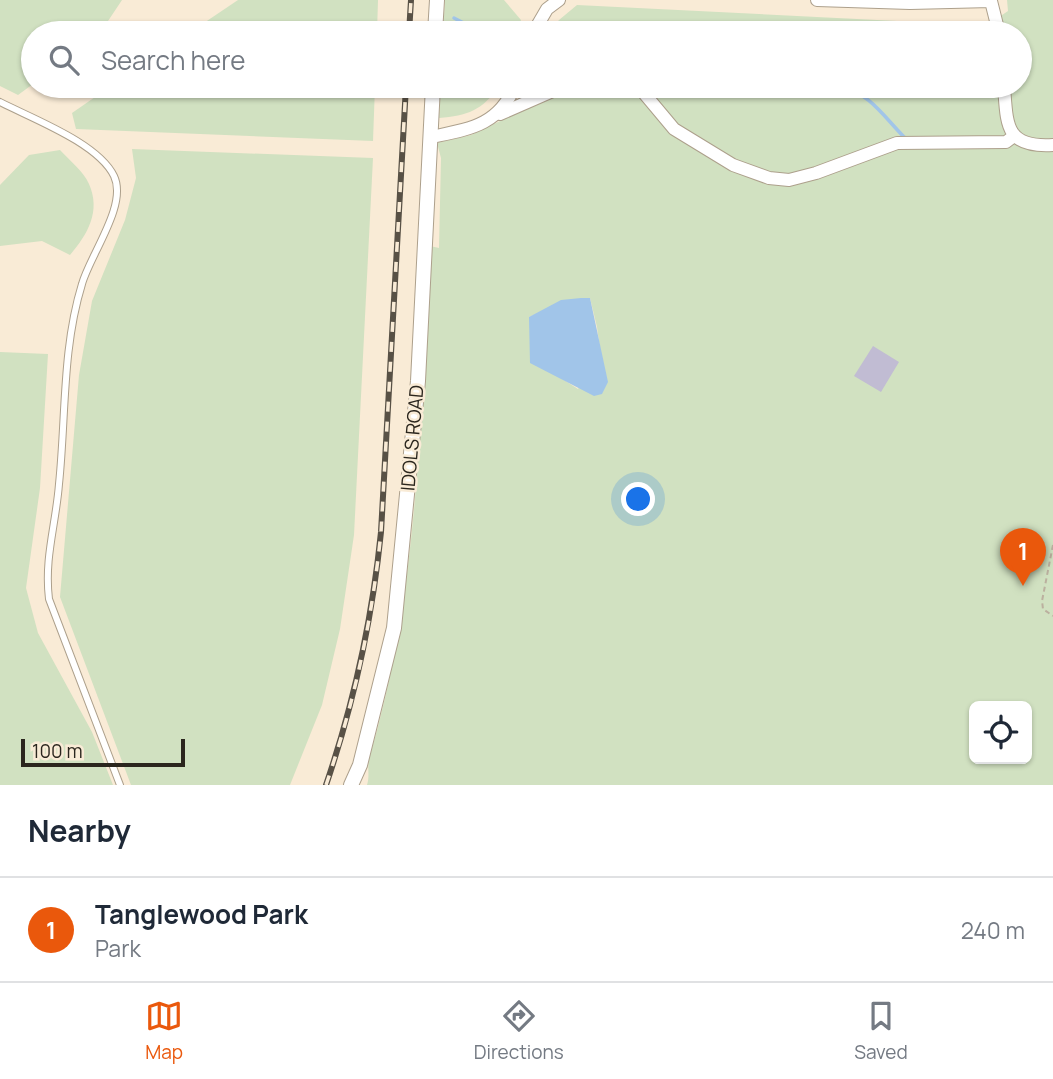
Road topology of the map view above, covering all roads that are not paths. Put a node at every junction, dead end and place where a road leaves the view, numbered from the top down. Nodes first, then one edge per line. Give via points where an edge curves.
1 (437, 0) edge
2 (559, 0) edge
3 (817, 0) edge
4 (436, 21) edge
5 (540, 21) edge
6 (996, 21) edge
7 (433, 98) edge
8 (510, 98) edge
9 (534, 98) edge
10 (648, 98) edge
11 (1005, 98) edge
12 (0, 102) edge
13 (492, 119) junction
14 (1014, 136) junction
15 (431, 137) junction
16 (1053, 145) edge
17 (355, 783) edge
18 (120, 785) edge

1 - 4 street
2 - 5 street
3 - 6 street via 991,1
7 - 15 street, IDOLS ROAD
8 - 13 street
9 - 13 street
10 - 14 street via 674,129 733,165 769,178 789,180 816,173 897,143 1006,142
11 - 14 street via 1007,122
12 - 18 lane via 92,150 105,161 118,194 73,315 57,509 46,575 52,608
13 - 15 street
14 - 16 street via 1032,146
15 - 17 street, IDOLS ROAD via 418,381 394,628

